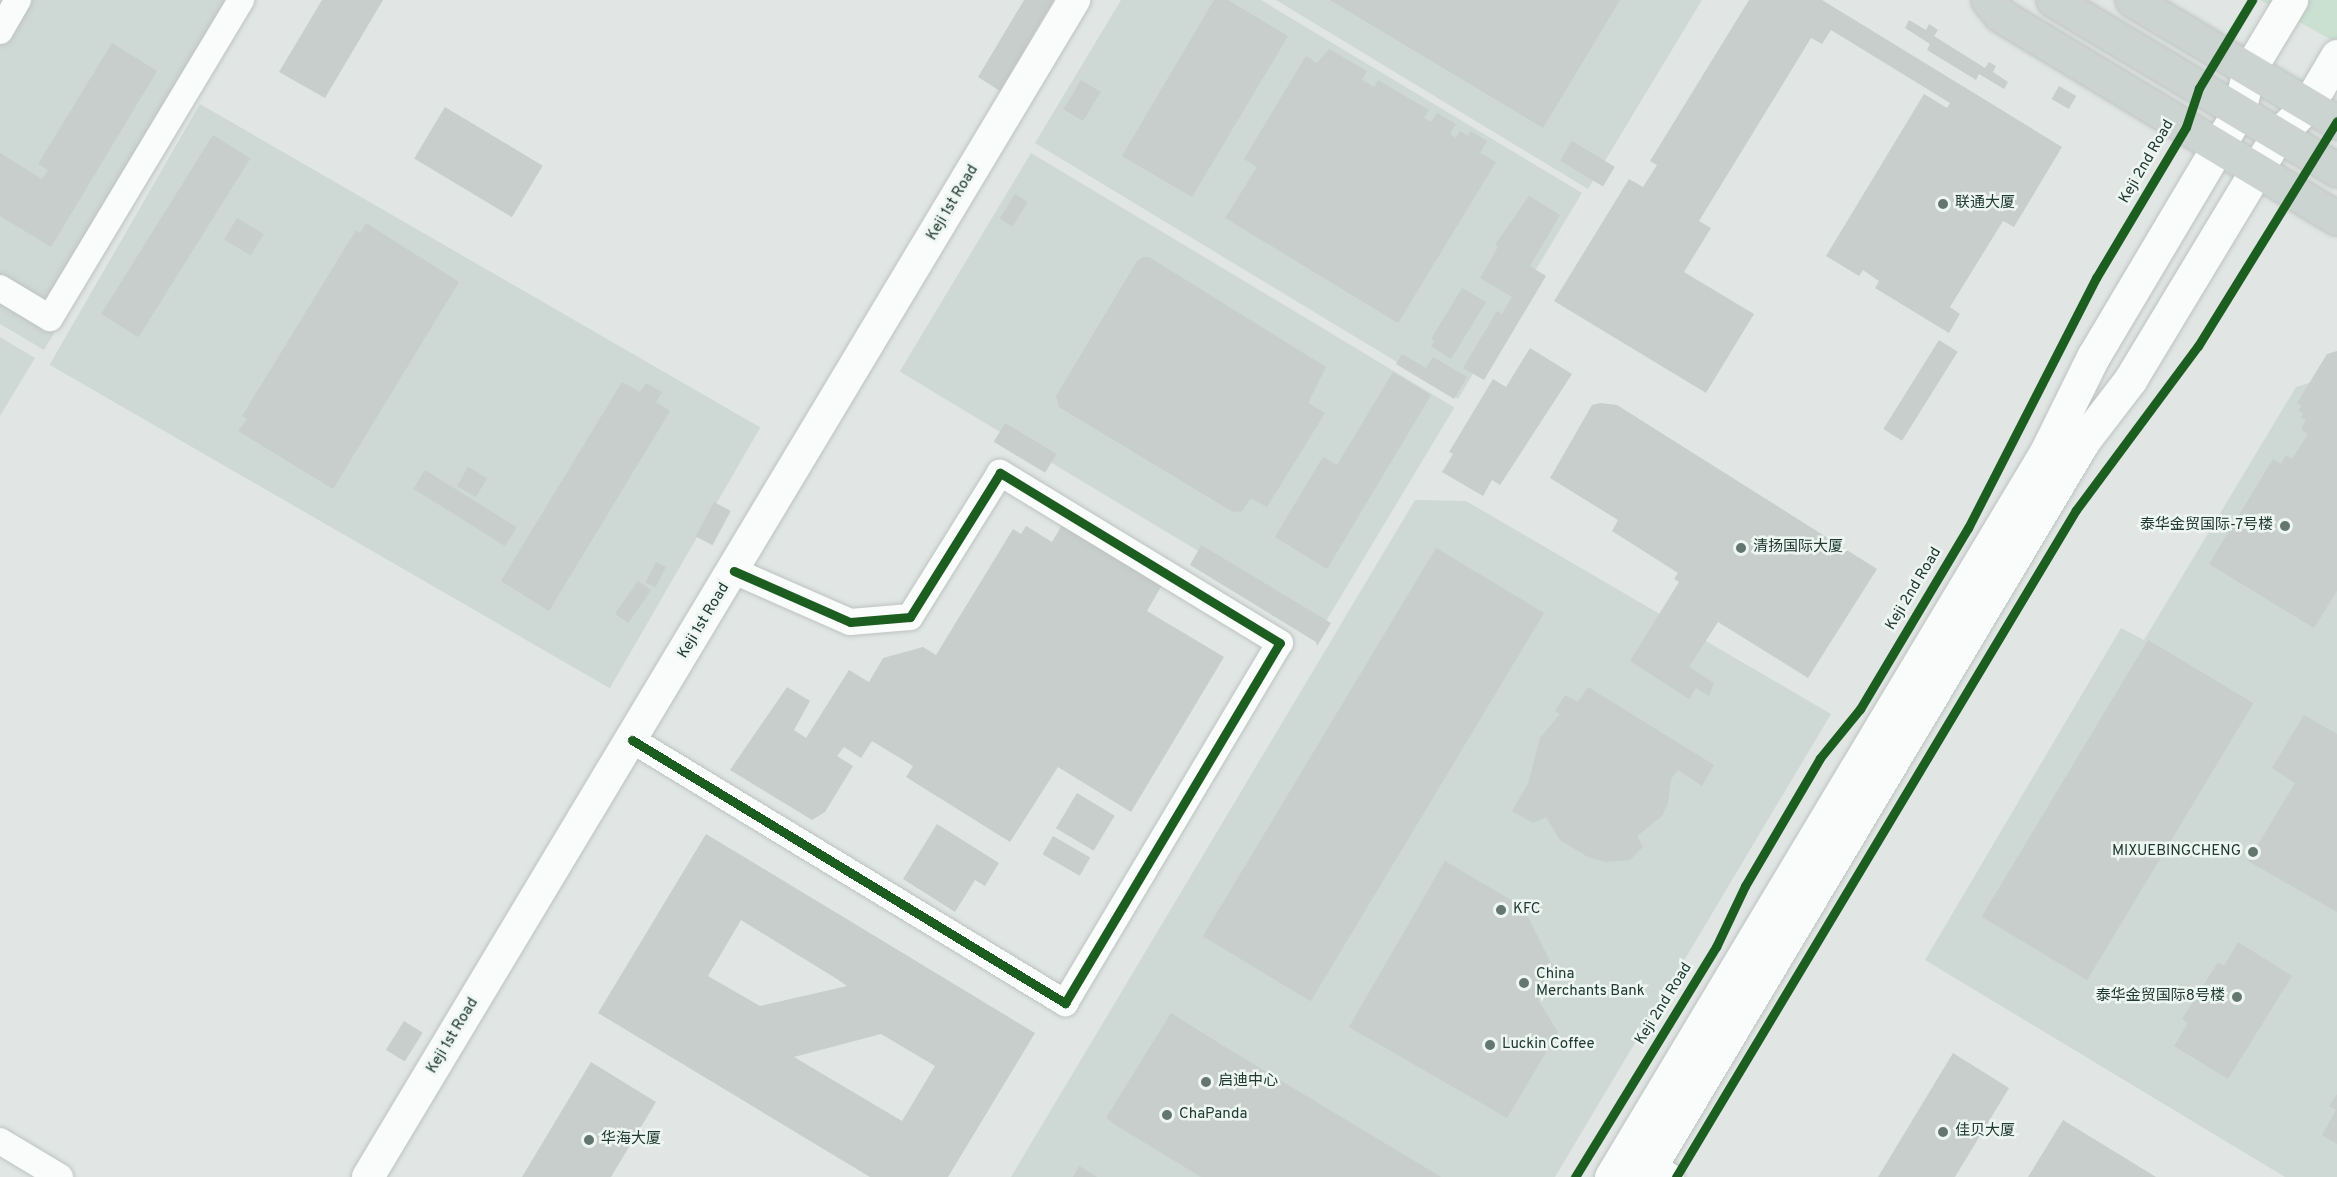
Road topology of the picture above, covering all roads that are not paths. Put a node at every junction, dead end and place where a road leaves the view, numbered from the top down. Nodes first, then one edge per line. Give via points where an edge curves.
1 (18, 0) edge
2 (241, 0) edge
3 (1074, 0) edge
4 (1988, 0) edge
5 (2053, 0) edge
6 (2132, 0) edge
7 (2291, 0) edge
8 (0, 31) edge
9 (2337, 56) edge
10 (2248, 70) junction
11 (2308, 105) junction
12 (2239, 111) junction
13 (2337, 122) edge
14 (2278, 135) junction
15 (2218, 147) junction
16 (2257, 170) junction
17 (2337, 170) edge
18 (2337, 218) edge
19 (0, 288) edge
20 (734, 571) junction
21 (632, 740) junction
22 (0, 1141) edge
23 (1655, 1173) edge
24 (60, 1177) edge
25 (368, 1177) edge
26 (1611, 1177) edge

1 - 8 street
2 - 19 street via 50,318
3 - 20 street, Keji 1st Road
4 - 15 main road via 2000,15
5 - 12 main road
6 - 10 main road
7 - 10 main road
9 - 11 main road
10 - 11 main road
10 - 12 main road
11 - 13 main road
11 - 14 main road
12 - 14 main road
12 - 15 main road
14 - 16 main road
14 - 17 main road
15 - 16 main road
15 - 26 main road via 2093,357 2046,452
16 - 18 main road
16 - 23 main road via 2130,381 2084,440
20 - 21 street, Keji 1st Road
20 - 21 street via 850,622 910,617 1000,473 1280,643 1065,1003
21 - 25 street, Keji 1st Road
22 - 24 street

